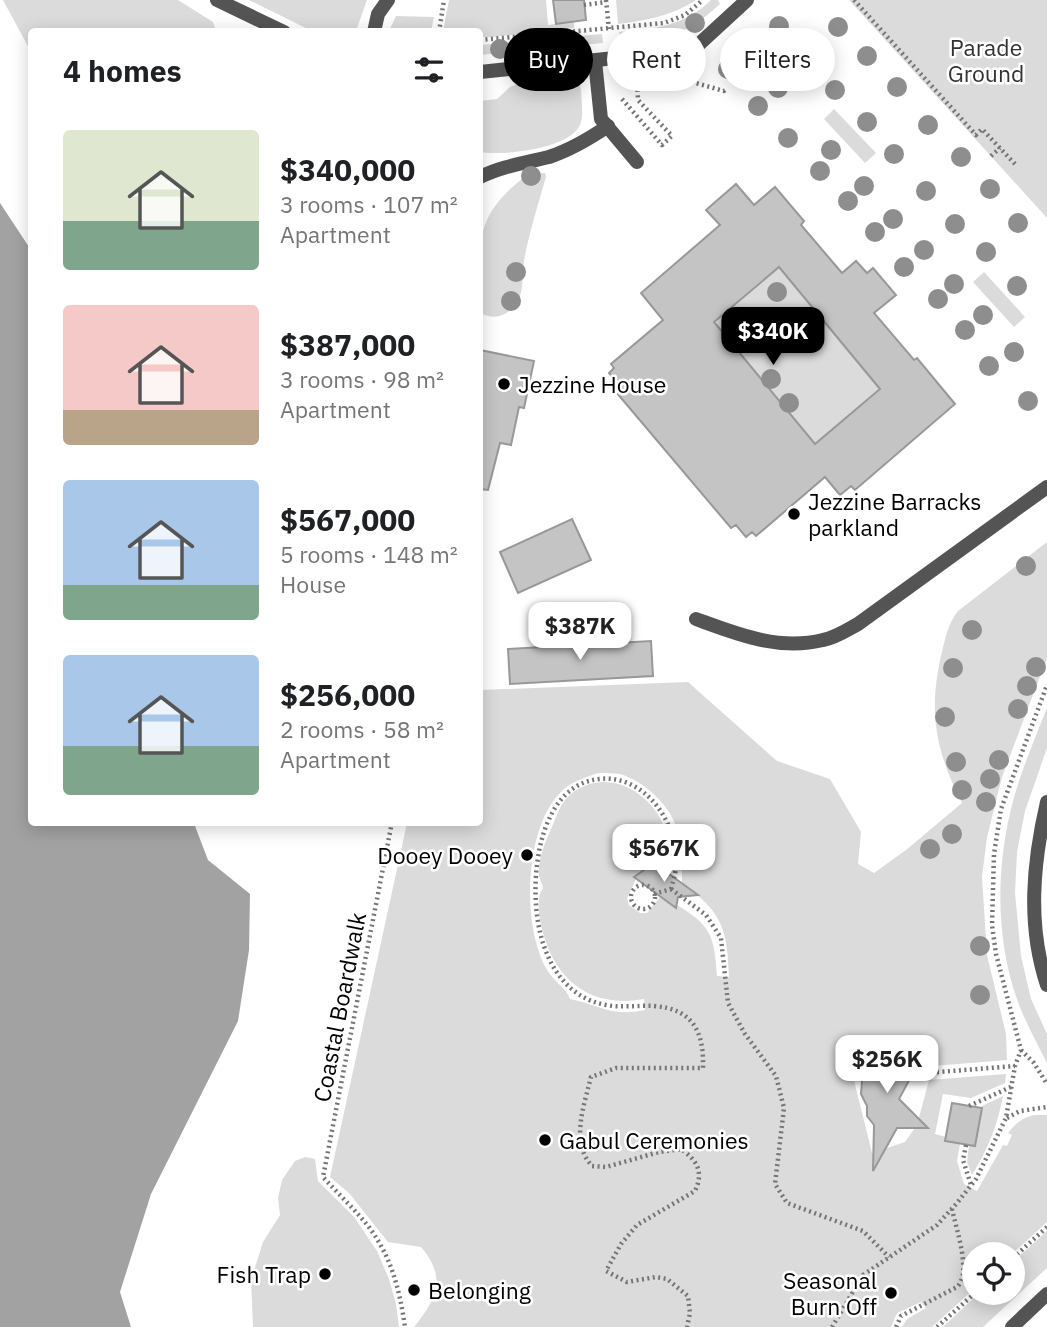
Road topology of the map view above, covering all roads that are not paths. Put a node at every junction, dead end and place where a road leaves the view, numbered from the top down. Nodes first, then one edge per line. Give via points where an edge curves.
1 (217, 0) edge
2 (388, 0) edge
3 (747, 0) edge
4 (276, 28) edge
5 (375, 28) edge
6 (595, 61) junction
7 (483, 72) edge
8 (608, 127) junction
9 (636, 162) dead end
10 (483, 176) edge
11 (1047, 487) edge
12 (696, 619) dead end
13 (1047, 802) edge
14 (1047, 985) edge
15 (1047, 1294) edge
16 (1012, 1327) edge

1 - 4 street
2 - 5 street
3 - 6 street via 697,46
6 - 7 street
6 - 8 street via 601,119
8 - 9 street
8 - 10 street via 563,151
11 - 12 street via 858,624 825,640 792,645 762,641
13 - 14 street via 1034,872 1034,911
15 - 16 street

